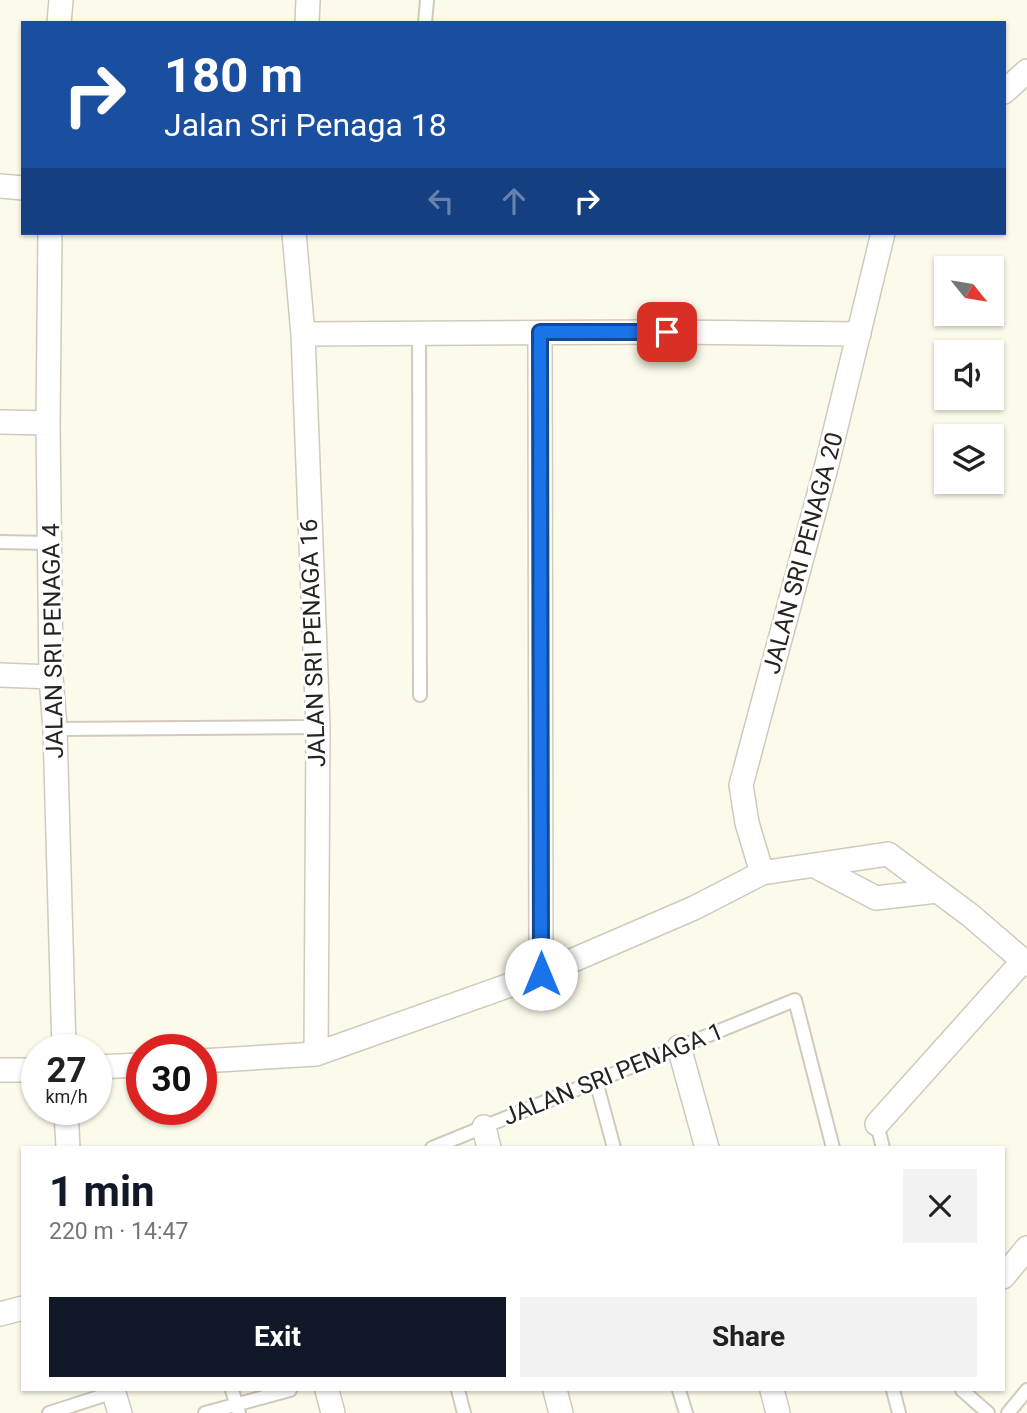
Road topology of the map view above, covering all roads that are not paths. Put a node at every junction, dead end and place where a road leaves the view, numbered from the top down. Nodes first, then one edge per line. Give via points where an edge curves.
1 (61, 0) edge
2 (308, 0) edge
3 (428, 0) edge
4 (59, 21) edge
5 (307, 21) edge
6 (425, 21) edge
7 (1027, 71) edge
8 (1006, 90) edge
9 (0, 186) edge
10 (21, 188) edge
11 (50, 235) edge
12 (294, 235) edge
13 (883, 235) edge
14 (540, 332) junction
15 (303, 334) junction
16 (419, 334) junction
17 (859, 334) junction
18 (0, 422) edge
19 (48, 423) junction
20 (0, 542) edge
21 (50, 543) junction
22 (0, 674) edge
23 (51, 677) junction
24 (420, 695) dead end
25 (318, 727) junction
26 (55, 729) junction
27 (815, 866) junction
28 (762, 873) junction
29 (937, 891) junction
30 (1025, 962) edge
31 (541, 974) junction
32 (64, 1034) edge
33 (679, 1047) junction
34 (316, 1054) junction
35 (217, 1060) edge
36 (0, 1070) edge
37 (21, 1070) edge
38 (596, 1081) junction
39 (877, 1124) joint
40 (67, 1125) edge
41 (487, 1137) edge
42 (68, 1146) edge
43 (442, 1146) edge
44 (613, 1146) edge
45 (706, 1146) edge
46 (832, 1146) edge
47 (882, 1146) edge
48 (1027, 1248) edge
49 (1005, 1274) edge
50 (21, 1309) edge
51 (0, 1314) edge
52 (1027, 1390) edge
53 (233, 1391) edge
54 (287, 1391) edge
55 (327, 1391) edge
56 (458, 1391) edge
57 (555, 1391) edge
58 (679, 1391) edge
59 (772, 1391) edge
60 (894, 1391) edge
61 (963, 1391) edge
62 (116, 1398) edge
63 (238, 1409) edge
64 (49, 1413) edge
65 (205, 1413) edge
66 (333, 1413) edge
67 (464, 1413) edge
68 (561, 1413) edge
69 (686, 1413) edge
70 (778, 1413) edge
71 (899, 1413) edge
72 (988, 1413) edge
73 (1007, 1413) edge

1 - 4 street
2 - 5 street
3 - 6 lane
7 - 8 street
9 - 10 street
11 - 19 street, JALAN SRI PENAGA 4
12 - 15 street, JALAN SRI PENAGA 16
13 - 17 street, JALAN SRI PENAGA 20
14 - 16 street
14 - 17 street
14 - 31 street
15 - 16 street
15 - 25 street, JALAN SRI PENAGA 16
16 - 24 lane
17 - 28 street, JALAN SRI PENAGA 20 via 741,785
18 - 19 street
19 - 21 street, JALAN SRI PENAGA 4
20 - 21 lane
21 - 23 street, JALAN SRI PENAGA 4
22 - 23 street
23 - 26 street, JALAN SRI PENAGA 4
25 - 26 lane
25 - 34 street, JALAN SRI PENAGA 16
26 - 32 street, JALAN SRI PENAGA 4
27 - 28 street
27 - 29 street via 876,898
27 - 29 street via 888,854
28 - 31 street via 694,908
29 - 30 street
30 - 39 street
31 - 34 street
33 - 38 lane, JALAN SRI PENAGA 1
33 - 45 street
33 - 46 lane, JALAN SRI PENAGA 1 via 795,1000
34 - 35 street
36 - 37 street
38 - 41 lane, JALAN SRI PENAGA 1
38 - 44 lane
39 - 47 lane
40 - 42 street
41 - 43 lane, JALAN SRI PENAGA 1
48 - 49 street
50 - 51 street
52 - 73 lane
53 - 63 lane
54 - 63 lane
55 - 66 street
56 - 67 lane
57 - 68 street
58 - 69 lane
59 - 70 street
60 - 71 lane
61 - 72 lane
62 - 64 lane
63 - 65 lane

